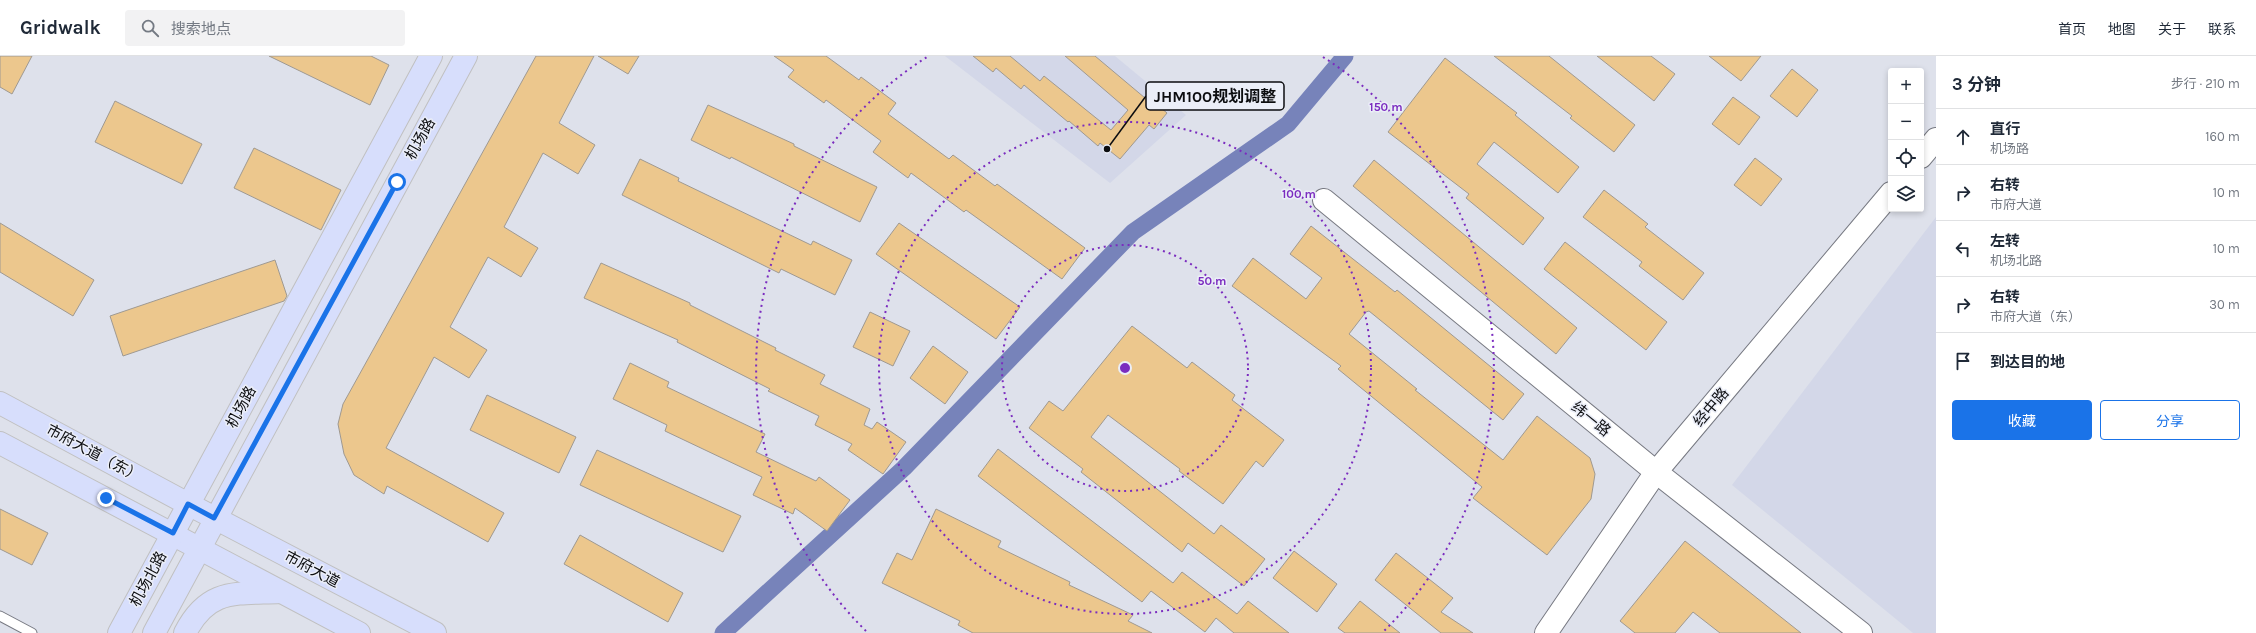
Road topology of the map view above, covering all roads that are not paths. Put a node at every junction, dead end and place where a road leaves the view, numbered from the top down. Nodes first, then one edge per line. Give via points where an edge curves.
1 (431, 56) edge
2 (466, 56) edge
3 (1936, 139) edge
4 (1924, 153) edge
5 (1888, 197) edge
6 (1324, 200) dead end
7 (0, 402) edge
8 (0, 443) edge
9 (1656, 472) junction
10 (188, 504) junction
11 (214, 518) junction
12 (173, 533) junction
13 (198, 549) junction
14 (281, 592) junction
15 (0, 616) edge
16 (32, 633) edge
17 (119, 633) edge
18 (154, 633) edge
19 (184, 633) edge
20 (359, 633) edge
21 (435, 633) edge
22 (1546, 633) edge
23 (1861, 633) edge

1 - 10 main road, 机场路
2 - 11 main road, 机场路
3 - 4 street
5 - 9 street, 经中路
6 - 9 street, 纬一路
7 - 10 main road, 市府大道（东）
8 - 12 main road
9 - 22 street, 经中路
9 - 23 street, 纬一路
10 - 11 main road, 市府大道
10 - 12 main road, 机场北路
11 - 13 main road, 机场北路
11 - 21 main road, 市府大道
12 - 13 main road
12 - 17 main road, 机场北路
13 - 14 main road
13 - 18 main road, 机场北路
14 - 19 main road via 242,593 217,597 194,615
14 - 20 main road
15 - 16 lane

